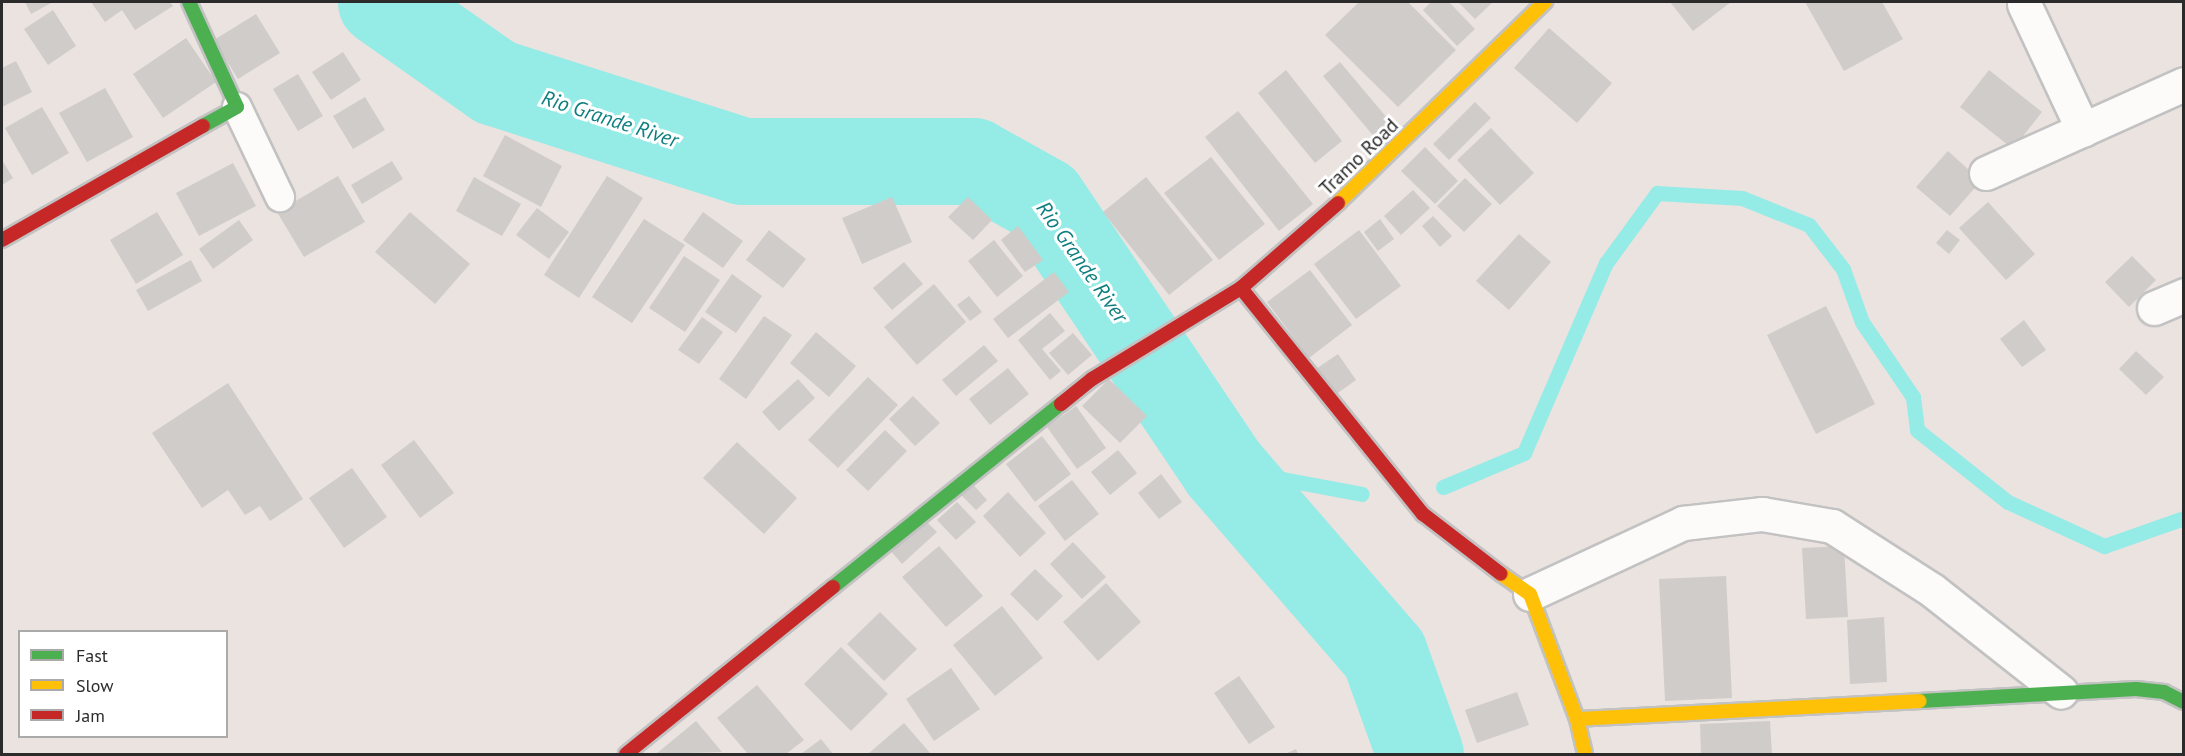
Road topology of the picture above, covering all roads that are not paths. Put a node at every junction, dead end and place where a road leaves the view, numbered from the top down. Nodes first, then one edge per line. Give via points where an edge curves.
1 (189, 2) edge
2 (1545, 2) edge
3 (2024, 4) dead end
4 (2184, 84) edge
5 (237, 107) junction
6 (2083, 130) junction
7 (1986, 173) dead end
8 (280, 196) dead end
9 (2, 240) edge
10 (1241, 288) junction
11 (2184, 295) edge
12 (2154, 308) dead end
13 (1530, 594) junction
14 (2061, 692) junction
15 (2184, 702) edge
16 (1577, 719) junction
17 (626, 754) edge
18 (1585, 754) edge

1 - 5 street
2 - 10 street, Tramo Road via 1363,181
3 - 6 street
4 - 6 street
5 - 8 lane
5 - 9 street
6 - 7 street
10 - 13 street via 1423,514 1450,538
10 - 17 street, Tramo Road via 1092,379
11 - 12 street
13 - 14 street via 1683,523 1762,514 1832,526 1932,590
13 - 16 street
14 - 15 street via 2145,690 2164,692
14 - 16 street
16 - 18 street

